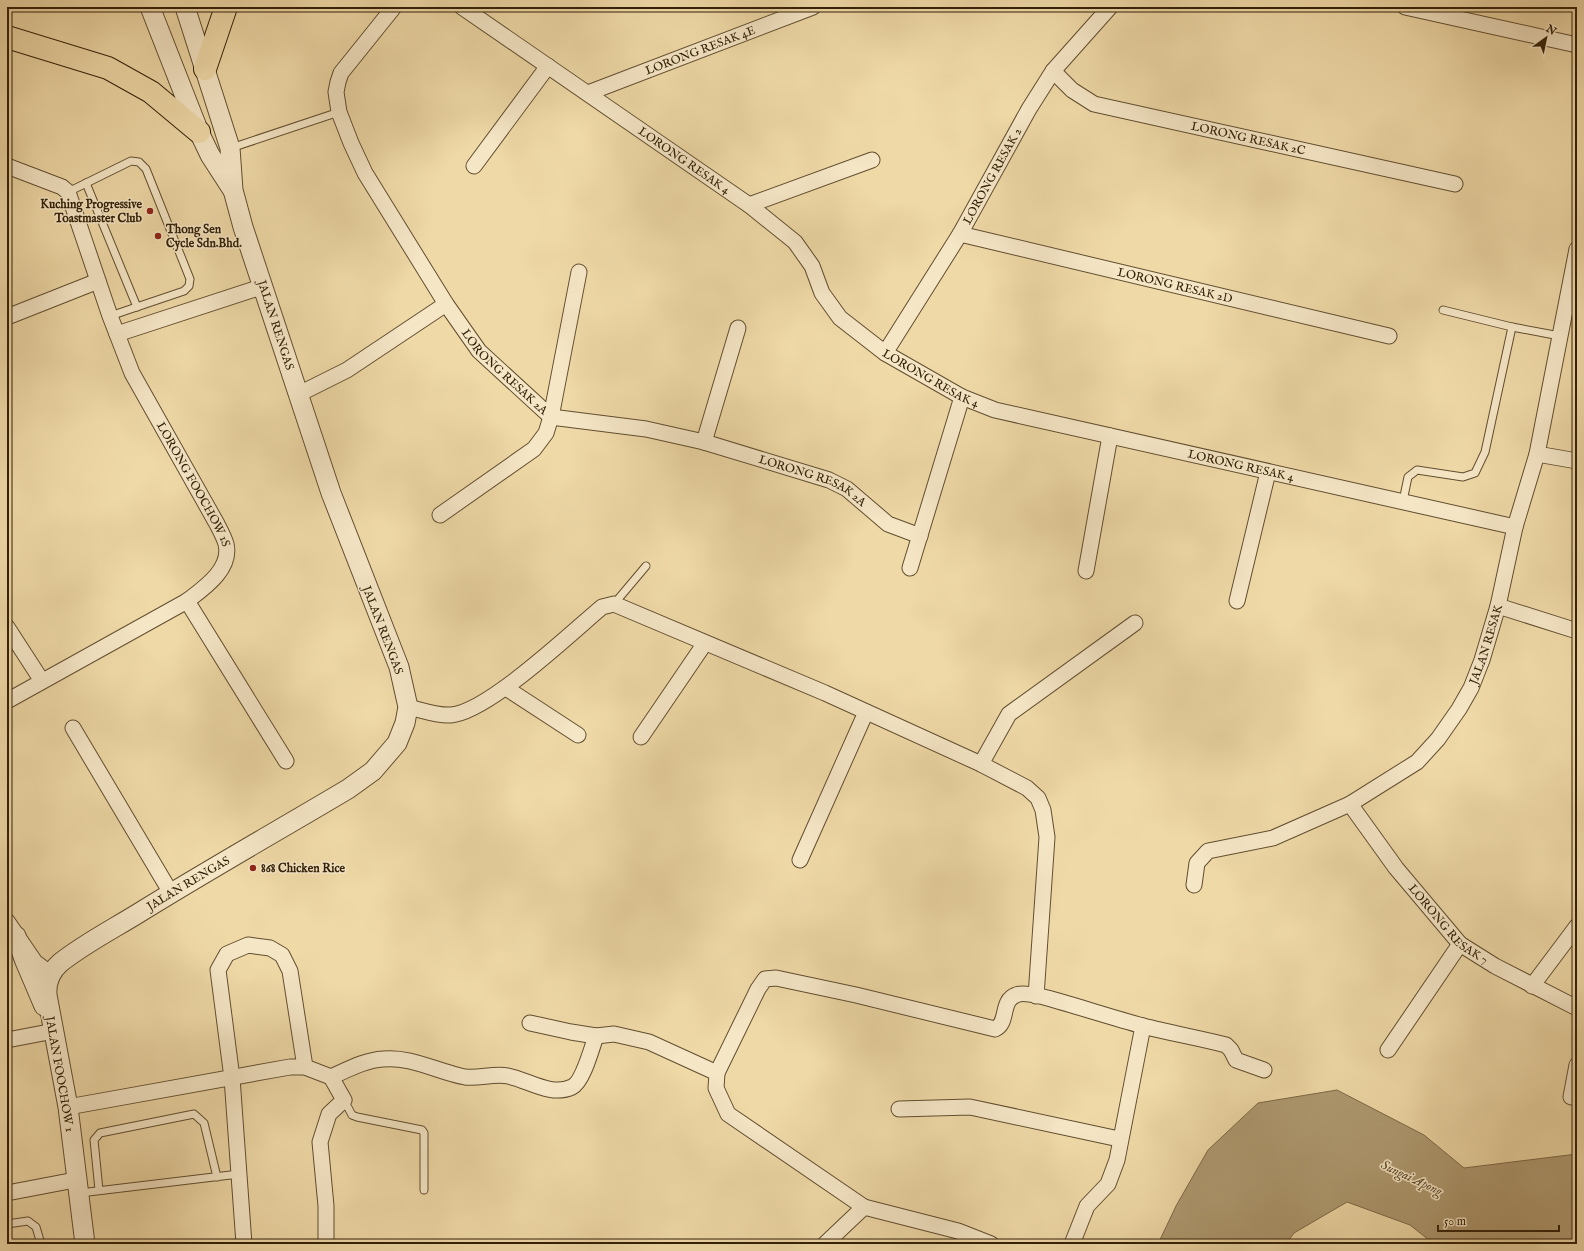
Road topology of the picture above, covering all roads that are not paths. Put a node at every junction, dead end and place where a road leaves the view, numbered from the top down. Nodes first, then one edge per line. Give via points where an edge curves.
1 (150, 7) edge
2 (185, 7) edge
3 (226, 7) edge
4 (394, 7) edge
5 (462, 7) edge
6 (813, 7) edge
7 (1110, 7) edge
8 (1405, 7) edge
9 (1447, 11) edge
10 (7, 37) edge
11 (1577, 45) edge
12 (548, 66) junction
13 (205, 69) junction
14 (1054, 71) junction
15 (588, 93) junction
16 (339, 112) junction
17 (199, 132) junction
18 (230, 148) junction
19 (872, 160) dead end
20 (7, 166) edge
21 (474, 166) dead end
22 (86, 183) junction
23 (1455, 184) dead end
24 (233, 190) junction
25 (68, 192) junction
26 (749, 204) junction
27 (960, 234) junction
28 (1577, 249) edge
29 (578, 272) dead end
30 (98, 281) junction
31 (264, 286) junction
32 (446, 304) junction
33 (137, 307) junction
34 (1443, 310) dead end
35 (110, 316) junction
36 (7, 317) edge
37 (1512, 327) junction
38 (738, 328) dead end
39 (117, 334) junction
40 (1389, 336) dead end
41 (1560, 336) junction
42 (885, 353) junction
43 (299, 394) junction
44 (962, 397) junction
45 (551, 417) junction
46 (1110, 436) junction
47 (704, 442) junction
48 (1537, 454) junction
49 (1577, 462) edge
50 (1268, 472) junction
51 (1403, 501) junction
52 (440, 515) dead end
53 (1515, 527) junction
54 (920, 536) junction
55 (646, 566) dead end
56 (910, 568) dead end
57 (1086, 571) dead end
58 (187, 601) junction
59 (1237, 601) dead end
60 (614, 604) junction
61 (1498, 606) junction
62 (1135, 623) dead end
63 (7, 628) edge
64 (1577, 631) edge
65 (704, 643) junction
66 (42, 681) junction
67 (506, 688) junction
68 (7, 701) edge
69 (408, 707) junction
70 (866, 712) junction
71 (74, 728) dead end
72 (578, 735) dead end
73 (641, 737) dead end
74 (286, 761) dead end
75 (981, 764) junction
76 (1350, 804) junction
77 (800, 860) dead end
78 (1194, 885) dead end
79 (171, 893) junction
80 (1577, 926) edge
81 (12, 928) edge
82 (1460, 944) junction
83 (51, 974) junction
84 (1532, 986) junction
85 (1036, 996) junction
86 (1577, 1008) edge
87 (530, 1023) dead end
88 (52, 1024) junction
89 (1143, 1026) junction
90 (596, 1036) junction
91 (7, 1040) edge
92 (1388, 1050) dead end
93 (1577, 1065) edge
94 (305, 1067) junction
95 (1264, 1070) dead end
96 (717, 1073) junction
97 (331, 1077) junction
98 (232, 1078) junction
99 (1571, 1097) dead end
100 (344, 1100) junction
101 (68, 1107) junction
102 (900, 1109) dead end
103 (1119, 1139) junction
104 (239, 1174) junction
105 (217, 1177) junction
106 (76, 1187) junction
107 (99, 1190) junction
108 (424, 1190) dead end
109 (7, 1193) edge
110 (864, 1207) junction
111 (7, 1224) edge
112 (41, 1244) edge
113 (84, 1244) edge
114 (244, 1244) edge
115 (326, 1244) edge
116 (825, 1244) edge
117 (991, 1244) edge
118 (1072, 1244) edge

1 - 17 street, JALAN RENGAS
2 - 13 street, JALAN RENGAS
3 - 13 highway
4 - 16 street, LORONG RESAK 2A via 341,73 336,92
5 - 12 street, LORONG RESAK 4
6 - 15 street, LORONG RESAK 4E
7 - 14 street, LORONG RESAK 2
8 - 9 street
9 - 11 street
10 - 17 highway via 108,68 151,92
12 - 15 street, LORONG RESAK 4
12 - 21 street
13 - 18 street, JALAN RENGAS
14 - 23 street, LORONG RESAK 2C via 1072,90 1094,104
14 - 27 street, LORONG RESAK 2 via 1029,109
15 - 26 street, LORONG RESAK 4
16 - 18 lane
16 - 32 street, LORONG RESAK 2A via 365,173
17 - 24 street, JALAN RENGAS via 210,155
18 - 24 street, JALAN RENGAS
19 - 26 street
20 - 25 street via 62,187
22 - 25 lane
22 - 33 lane
22 - 33 lane via 131,161 140,162 146,168 190,280 184,291
24 - 31 street, JALAN RENGAS
25 - 30 street, LORONG FOOCHOW 1S
26 - 42 street, LORONG RESAK 4 via 795,242 812,266 822,293 840,318
27 - 40 street, LORONG RESAK 2D
27 - 42 street, LORONG RESAK 2
28 - 41 street, JALAN RESAK
29 - 45 street
30 - 35 street, LORONG FOOCHOW 1S
30 - 36 street
31 - 39 street
31 - 43 street, JALAN RENGAS
32 - 43 street via 347,370
32 - 45 street, LORONG RESAK 2A via 479,350
33 - 35 lane
34 - 37 lane
35 - 39 street, LORONG FOOCHOW 1S
37 - 41 lane
37 - 51 lane via 1485,452 1475,473 1463,477 1417,470 1408,477
38 - 47 street
39 - 58 street, LORONG FOOCHOW 1S via 132,373 217,524 226,545 224,562 212,581
41 - 48 street, JALAN RESAK
42 - 44 street, LORONG RESAK 4
43 - 69 street, JALAN RENGAS via 330,493 400,667
44 - 46 street, LORONG RESAK 4 via 995,410
44 - 54 street
45 - 47 street, LORONG RESAK 2A via 646,428
45 - 52 street via 546,433 534,449
46 - 50 street, LORONG RESAK 4
46 - 57 street
47 - 54 street, LORONG RESAK 2A via 829,480 847,489 888,524
48 - 49 street
48 - 53 street, JALAN RESAK
50 - 51 street, LORONG RESAK 4
50 - 59 street
51 - 53 street, LORONG RESAK 4
53 - 61 street, JALAN RESAK
54 - 56 street
55 - 60 lane
58 - 66 street, LORONG FOOCHOW 1S
58 - 74 street
60 - 65 street
60 - 67 street via 602,607
61 - 64 street
61 - 76 street, JALAN RESAK via 1471,688 1438,739 1416,762
62 - 75 street via 1009,714
63 - 66 street
65 - 70 street
65 - 73 street
66 - 68 street, LORONG FOOCHOW 1S
67 - 69 street via 464,712 451,715
67 - 72 street
69 - 79 street, JALAN RENGAS via 405,724 397,743 373,771 348,789
70 - 75 street
70 - 77 street
71 - 79 street
75 - 85 street via 1027,788 1038,798 1043,810 1046,845
76 - 78 street, JALAN RESAK via 1273,838 1208,851 1197,863
76 - 82 street, LORONG RESAK 7 via 1396,868
79 - 83 street, JALAN RENGAS via 60,963
80 - 84 street
81 - 83 street via 36,962
81 - 88 street via 33,984
82 - 84 street, LORONG RESAK 7
82 - 92 street
83 - 88 street, JALAN FOOCHOW 1 via 46,984
84 - 86 street, LORONG RESAK 7
85 - 89 street
85 - 96 street via 1012,996 1006,1004 1002,1022 995,1029 849,993 776,978 765,979
87 - 90 street
88 - 91 street
88 - 101 street, JALAN FOOCHOW 1
89 - 95 street via 1226,1045 1236,1060
89 - 103 street
90 - 96 street via 614,1034 649,1042
90 - 97 street via 582,1075 573,1087 560,1090 547,1089 506,1075 465,1077 404,1060 382,1058
93 - 99 street
94 - 97 street
94 - 98 street via 290,1067
94 - 98 street via 290,971 282,956 270,948 248,946 227,954 218,970
96 - 110 street via 716,1088 728,1114
97 - 100 street
98 - 101 street
98 - 104 street
100 - 108 lane via 352,1115 422,1130
100 - 115 street via 329,1114 320,1142 326,1206
101 - 106 street, JALAN FOOCHOW 1
102 - 103 street via 970,1107
103 - 118 street via 1117,1160 1108,1184 1087,1206
104 - 105 lane
104 - 114 street
105 - 107 lane
105 - 107 lane via 204,1123 194,1114 100,1132 94,1140
106 - 107 lane
106 - 109 street
106 - 113 street, JALAN FOOCHOW 1
110 - 116 street
110 - 117 street via 958,1231
111 - 112 lane via 28,1221 36,1227

